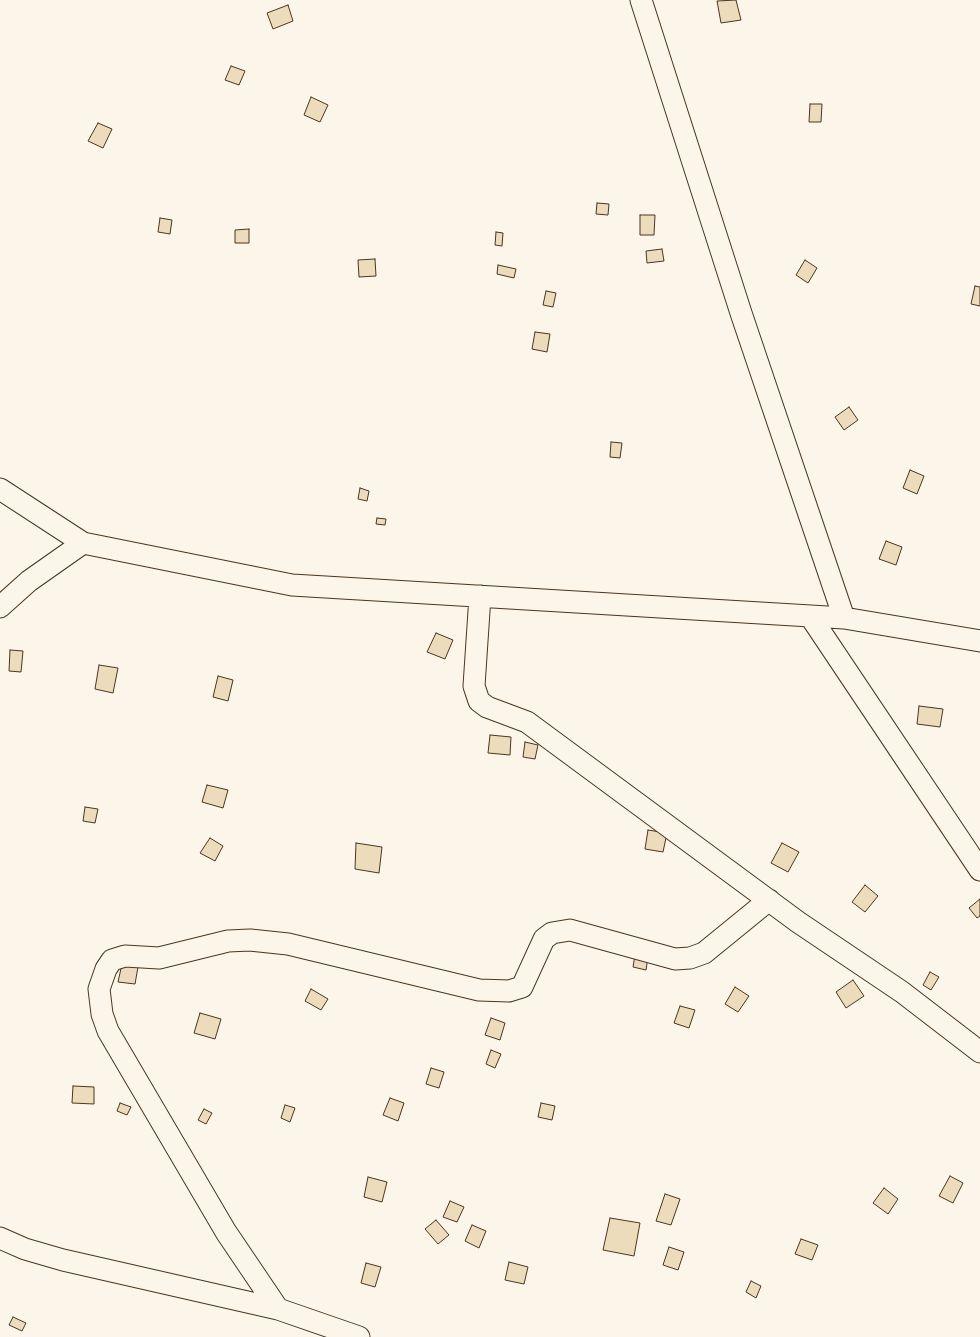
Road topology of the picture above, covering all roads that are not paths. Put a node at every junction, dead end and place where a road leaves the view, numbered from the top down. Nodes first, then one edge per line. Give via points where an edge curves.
1 (641, 0) edge
2 (0, 489) edge
3 (83, 543) junction
4 (480, 596) junction
5 (0, 607) edge
6 (810, 616) junction
7 (844, 618) junction
8 (980, 641) edge
9 (980, 870) edge
10 (769, 900) junction
11 (980, 1052) edge
12 (0, 1238) edge
13 (278, 1309) junction
14 (359, 1337) edge

1 - 7 street via 740,314
2 - 3 street
3 - 4 street via 292,585
3 - 5 street via 29,581
4 - 6 street
4 - 10 street via 474,686 479,701 527,722
6 - 7 street
6 - 9 street
7 - 8 street
10 - 11 street via 902,992
10 - 13 street via 704,953 690,958 675,959 570,930 552,932 544,939 522,987 509,991 479,990 288,944 250,940 228,941 159,958 125,956 112,960 99,989 108,1031 226,1232
12 - 13 street via 63,1260
13 - 14 street

